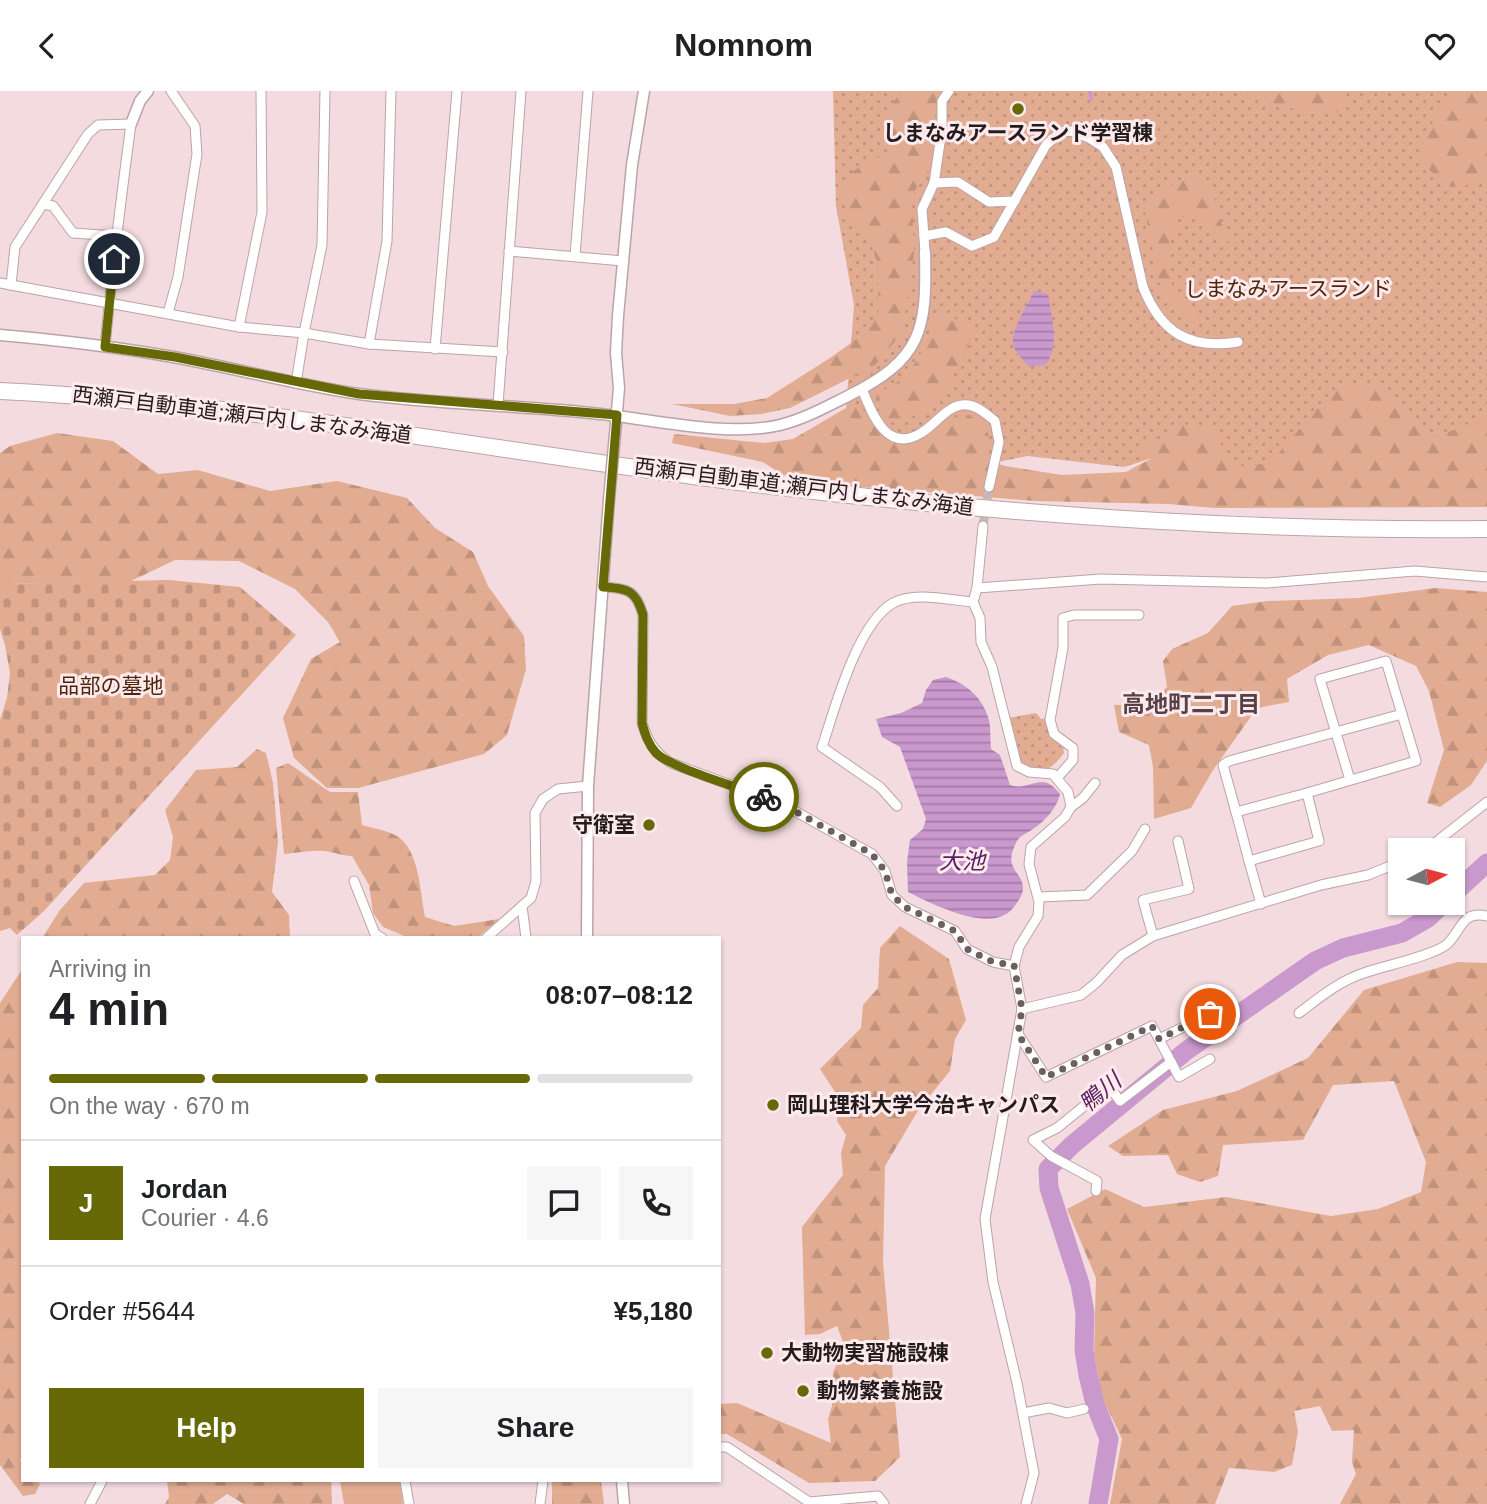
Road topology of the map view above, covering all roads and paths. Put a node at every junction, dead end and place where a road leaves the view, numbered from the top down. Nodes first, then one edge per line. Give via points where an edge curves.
1 (148, 91) edge
2 (171, 91) edge
3 (261, 91) edge
4 (325, 91) edge
5 (391, 91) edge
6 (457, 91) edge
7 (521, 91) edge
8 (588, 91) edge
9 (644, 91) edge
10 (949, 91) edge
11 (131, 124) junction
12 (934, 183) junction
13 (1015, 201) junction
14 (43, 204) junction
15 (117, 236) junction
16 (924, 236) junction
17 (509, 251) junction
18 (925, 252) joint
19 (575, 256) junction
20 (623, 261) junction
21 (0, 283) edge
22 (11, 285) junction
23 (109, 303) junction
24 (168, 313) junction
25 (239, 327) junction
26 (303, 333) junction
27 (0, 335) edge
28 (1238, 342) dead end
29 (369, 344) junction
30 (105, 347) junction
31 (435, 349) junction
32 (503, 352) junction
33 (296, 383) junction
34 (862, 389) junction
35 (0, 390) edge
36 (498, 405) junction
37 (617, 415) junction
38 (989, 487) tunnel mouth
39 (983, 526) tunnel mouth
40 (1487, 529) edge
41 (1487, 577) edge
42 (603, 587) junction
43 (977, 589) junction
44 (973, 601) junction
45 (1139, 615) dead end
46 (1402, 715) junction
47 (1336, 734) junction
48 (1057, 778) junction
49 (1349, 780) junction
50 (1095, 783) dead end
51 (588, 786) junction
52 (1307, 793) junction
53 (1487, 803) edge
54 (897, 806) dead end
55 (1071, 807) junction
56 (1236, 812) junction
57 (1145, 829) dead end
58 (1441, 838) edge
59 (1178, 841) dead end
60 (1249, 861) junction
61 (1388, 867) edge
62 (354, 881) dead end
63 (1038, 897) junction
64 (1261, 904) junction
65 (522, 906) junction
66 (1487, 916) edge
67 (378, 936) edge
68 (488, 936) edge
69 (526, 936) edge
70 (587, 936) edge
71 (1153, 936) junction
72 (1014, 965) junction
73 (1022, 1009) junction
74 (1299, 1013) dead end
75 (1210, 1014) dead end
76 (1018, 1034) junction
77 (1159, 1039) junction
78 (1210, 1059) dead end
79 (1171, 1062) junction
80 (1096, 1191) dead end
81 (1084, 1409) dead end
82 (1023, 1413) junction
83 (721, 1447) edge
84 (101, 1482) edge
85 (405, 1482) edge
86 (543, 1482) edge
87 (622, 1482) edge
88 (90, 1504) edge
89 (409, 1504) edge
90 (540, 1504) edge
91 (624, 1504) edge
92 (884, 1504) edge
93 (1026, 1504) edge

1 - 11 street
2 - 24 street via 195,126 197,154
3 - 25 street via 261,212
4 - 26 street via 322,245
5 - 29 street via 387,241
6 - 31 street
7 - 17 street
8 - 19 street
9 - 20 street
10 - 12 street via 942,100
11 - 14 street via 98,125 88,134
11 - 15 street
12 - 13 street via 958,182 989,202
12 - 16 street via 922,209
13 - 16 street via 994,237 972,246 946,232
13 - 28 street via 1054,136 1067,131 1093,140 1104,147 1116,167 1143,287 1158,317 1193,342
14 - 15 street via 53,206 73,233
14 - 22 street via 15,247
15 - 23 street
16 - 18 street
17 - 19 street
17 - 32 street
18 - 34 street via 926,301 914,343 886,374
19 - 20 street
20 - 37 street
21 - 22 street
22 - 23 street
23 - 24 street
23 - 30 street
24 - 25 street
25 - 26 street
26 - 29 street
26 - 33 street
27 - 30 street
29 - 31 street
30 - 33 street
31 - 32 street
32 - 36 street
33 - 36 street via 359,394
34 - 37 street via 813,414 750,430
34 - 38 street via 884,431 904,439 921,433 956,407 964,404 981,409 996,421 999,442
35 - 40 highway, 西瀬戸自動車道;瀬戸内しまなみ海道 via 221,409 845,495 1295,528
36 - 37 street
37 - 42 street, bridge
39 - 43 street
41 - 43 street via 1415,571 1267,583 1101,579
42 - 51 street
42 - 72 street via 628,590 639,599 643,615 642,723 657,754 782,804 872,854 885,871 892,895 905,907 955,931 967,949 993,962
43 - 44 street
44 - 48 street via 1017,766
44 - 54 street via 917,598 894,603 873,620 849,668 822,747 880,787
45 - 48 street via 1063,618 1063,648 1049,720 1054,734 1073,748 1073,760
46 - 47 street
46 - 47 street via 1386,661 1320,679
46 - 49 street via 1416,761
47 - 49 street
47 - 56 street via 1223,765
48 - 55 street via 1068,792
49 - 52 street
50 - 55 street
51 - 65 street via 558,789 543,799 535,813 536,881 531,898
51 - 70 street
52 - 56 street
52 - 60 street via 1319,841
53 - 58 street
55 - 63 street via 1031,847 1029,864
56 - 60 street
57 - 63 street via 1132,851 1087,895
59 - 71 street via 1189,889 1143,900
60 - 64 street
61 - 64 street
62 - 67 street
63 - 72 street via 1038,916
64 - 71 street
65 - 68 street
65 - 69 street
66 - 74 street via 1469,917 1447,944 1360,974
71 - 73 street via 1122,955 1081,995
72 - 73 street
73 - 76 street
75 - 77 street
76 - 77 street via 1046,1077 1153,1027
76 - 82 street via 985,1219 993,1282
77 - 79 street
78 - 79 street via 1179,1077
79 - 80 street via 1120,1101 1109,1086 1057,1128 1031,1137 1051,1156 1097,1181
81 - 82 street
82 - 93 street via 1034,1473
83 - 92 street via 809,1502 878,1496
84 - 88 street
85 - 89 street
86 - 90 street
87 - 91 street

